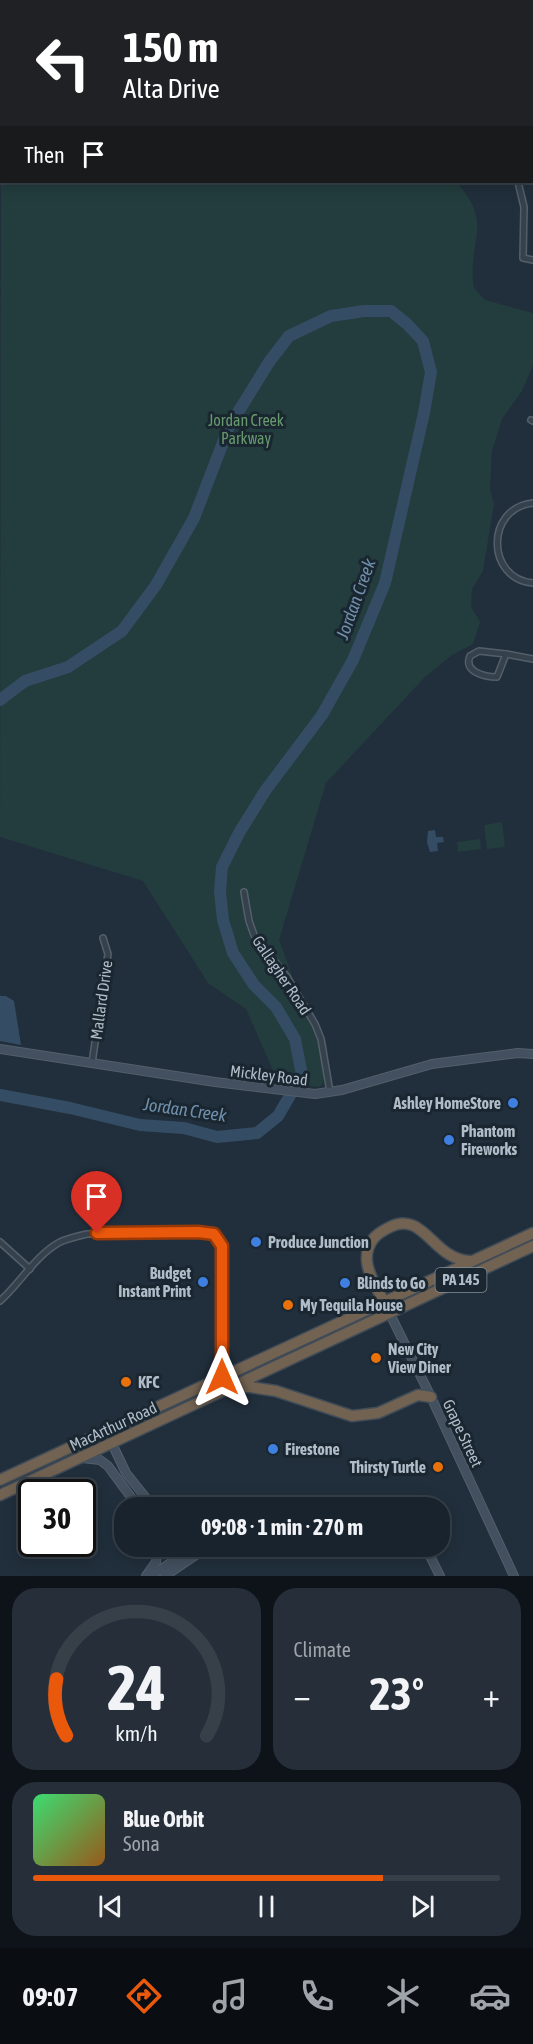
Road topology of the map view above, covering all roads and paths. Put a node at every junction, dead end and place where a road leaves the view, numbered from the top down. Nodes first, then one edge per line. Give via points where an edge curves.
1 (518, 183) edge
2 (533, 260) edge
3 (533, 503) edge
4 (533, 583) edge
5 (506, 654) junction
6 (533, 659) edge
7 (244, 892) dead end
8 (103, 938) dead end
9 (0, 1049) edge
10 (533, 1054) edge
11 (92, 1063) junction
12 (330, 1092) junction
13 (533, 1233) edge
14 (0, 1242) edge
15 (533, 1246) edge
16 (473, 1261) junction
17 (30, 1269) junction
18 (0, 1301) edge
19 (384, 1302) junction
20 (390, 1314) junction
21 (222, 1377) junction
22 (226, 1389) junction
23 (431, 1397) junction
24 (106, 1431) junction
25 (112, 1443) junction
26 (80, 1458) junction
27 (0, 1480) edge
28 (0, 1495) edge
29 (131, 1497) edge
30 (145, 1497) edge
31 (157, 1557) edge
32 (180, 1557) edge
33 (181, 1557) edge
34 (430, 1557) edge
35 (146, 1576) edge
36 (152, 1576) edge
37 (165, 1576) edge
38 (440, 1576) edge
39 (514, 1576) edge

1 - 2 street via 524,207 523,258
3 - 4 street via 521,505 508,514 499,528 497,544 508,572
5 - 5 street via 479,651 468,662 477,673 495,678 500,675
5 - 6 street
7 - 12 street, Gallagher Road via 254,935 287,977 318,1031
8 - 11 street, Mallard Drive via 108,954
9 - 11 street, Mickley Road
10 - 12 street, Mickley Road via 432,1064
11 - 12 street, Mickley Road via 315,1094
13 - 16 highway, MacArthur Road / PA 145
14 - 17 street
15 - 20 highway, MacArthur Road / PA 145
16 - 19 highway, MacArthur Road / PA 145
16 - 19 highway via 446,1255 413,1226 394,1225 375,1237 367,1256 368,1269
17 - 18 street
17 - 21 street via 51,1248 87,1234 214,1234 222,1246
19 - 20 street, Grape Street
19 - 21 highway, MacArthur Road / PA 145
20 - 22 highway, MacArthur Road / PA 145
20 - 23 street, Grape Street
21 - 24 highway, MacArthur Road / PA 145
22 - 23 highway via 263,1388 352,1416 378,1413 418,1395
22 - 25 highway, MacArthur Road / PA 145
23 - 39 street, Grape Street
24 - 25 street
24 - 27 highway, MacArthur Road / PA 145
25 - 26 highway, MacArthur Road / PA 145
25 - 30 street via 126,1473
26 - 28 highway, MacArthur Road / PA 145
26 - 29 street via 100,1460 108,1466
31 - 35 street
32 - 36 street
33 - 37 street
34 - 38 street

